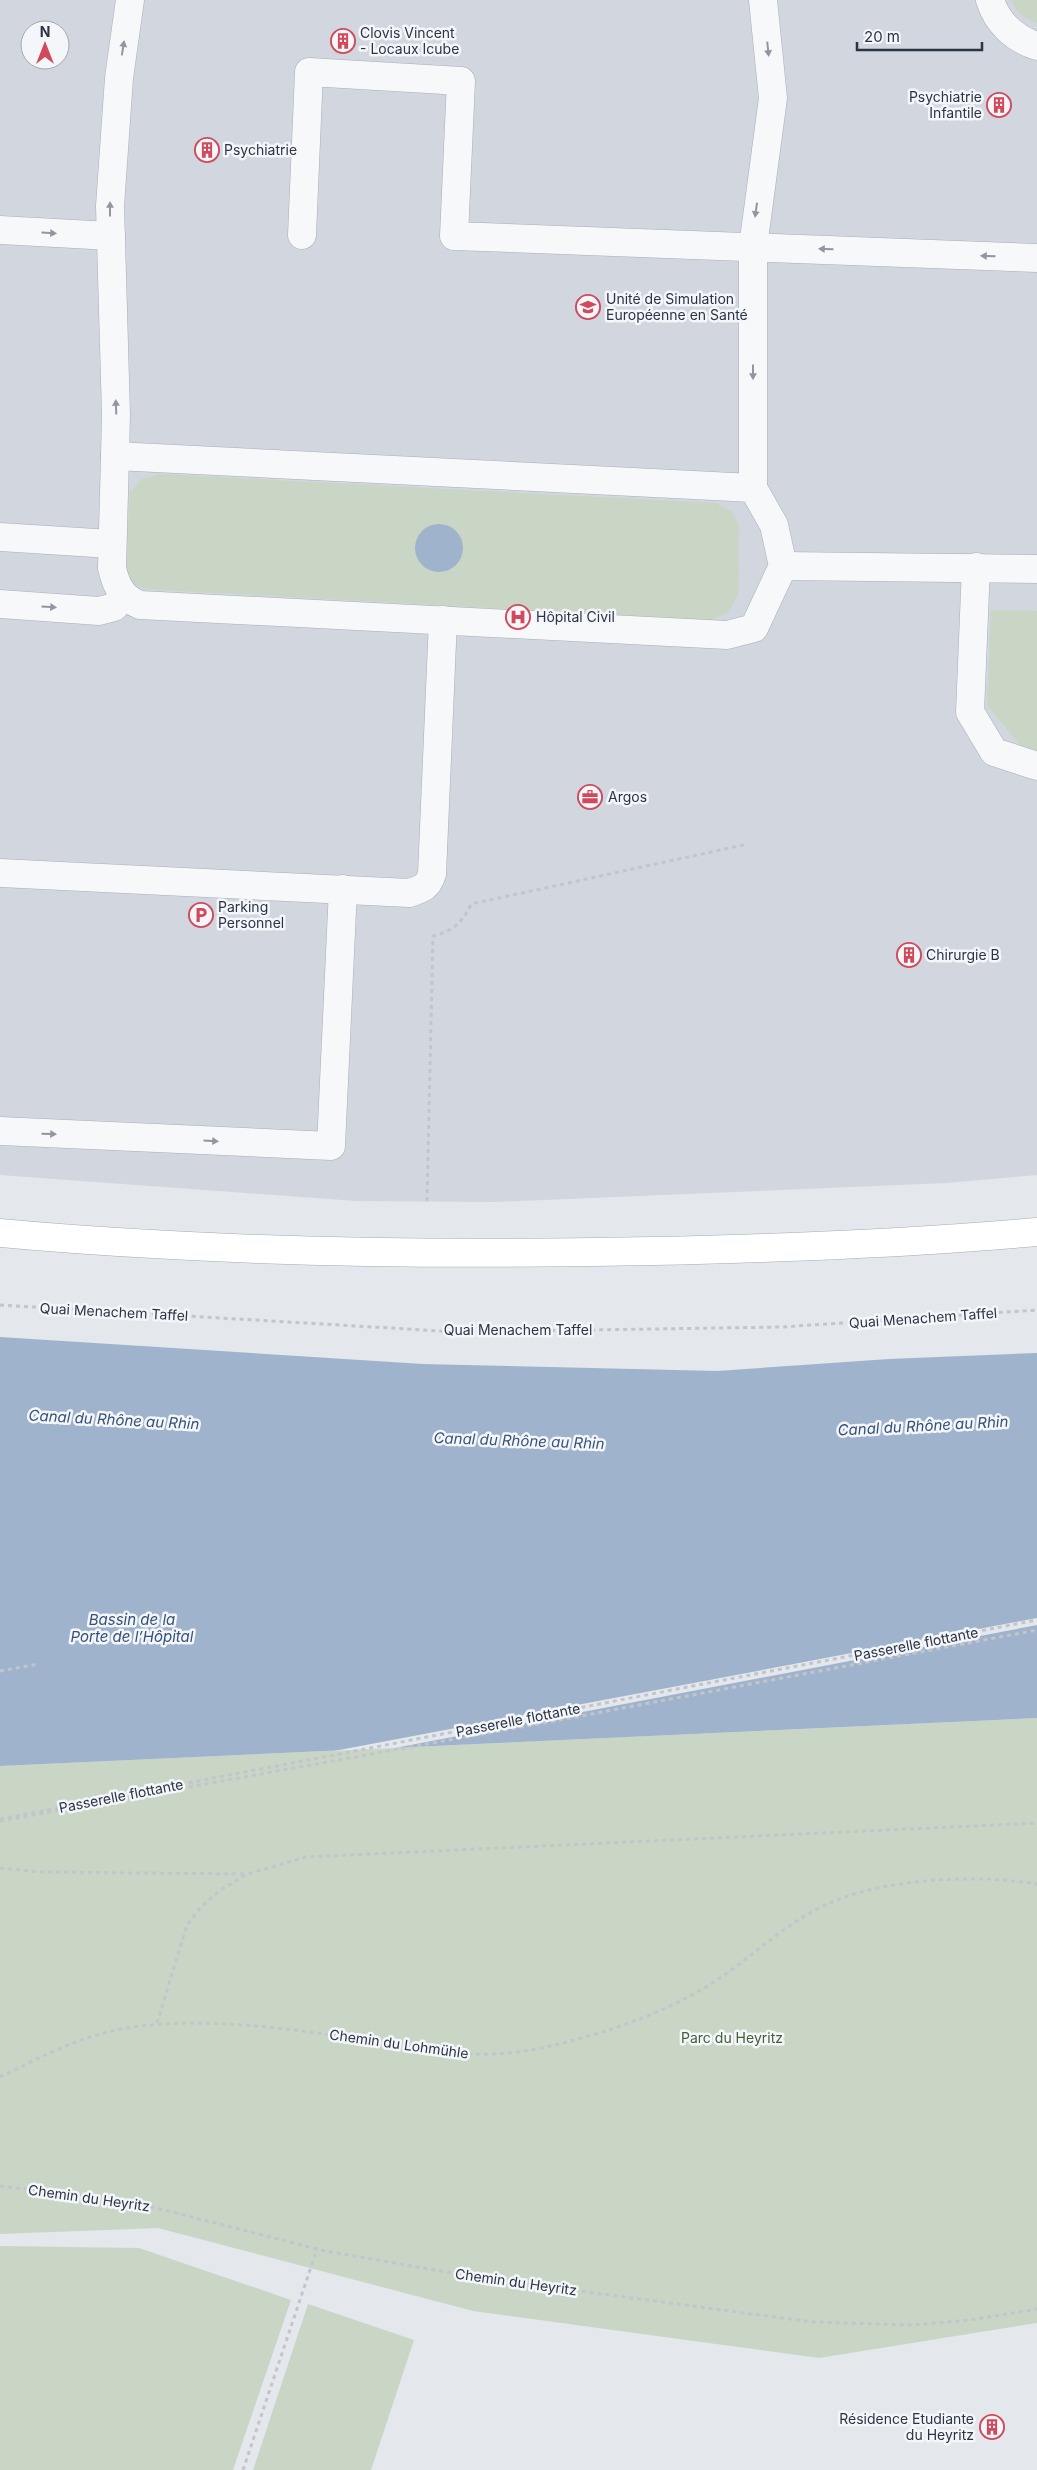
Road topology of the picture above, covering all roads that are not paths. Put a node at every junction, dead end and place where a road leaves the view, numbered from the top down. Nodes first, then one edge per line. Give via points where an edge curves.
1 (130, 0) edge
2 (763, 0) edge
3 (990, 0) edge
4 (1037, 46) edge
5 (0, 230) edge
6 (302, 235) dead end
7 (111, 236) junction
8 (753, 247) junction
9 (1037, 258) edge
10 (116, 456) junction
11 (753, 488) junction
12 (0, 537) edge
13 (111, 544) junction
14 (783, 566) junction
15 (976, 567) junction
16 (1037, 569) edge
17 (124, 596) junction
18 (0, 604) edge
19 (443, 620) junction
20 (1037, 766) edge
21 (0, 873) edge
22 (343, 889) junction
23 (0, 1131) edge
24 (1037, 1232) edge
25 (0, 1233) edge

7 -> 1 street via 110,206 119,78
2 -> 8 street via 772,98
3 - 4 street via 1001,22 1023,41
5 -> 7 street
6 - 8 street via 309,72 461,80 454,236
10 -> 7 street
9 -> 8 street
8 -> 11 street
10 - 11 street
10 - 13 street
11 - 14 street via 774,525
12 - 13 street
13 - 17 street via 116,585
14 - 15 street
14 - 19 street via 754,628 727,636
15 - 16 street
15 - 20 street via 970,712 994,752
18 -> 17 street via 99,611 114,607
17 - 19 street via 140,605
19 - 22 street via 432,874 429,883 423,889 409,893
21 - 22 street
23 -> 22 street via 331,1146
24 - 25 main road via 939,1241 703,1251 460,1254 107,1243

